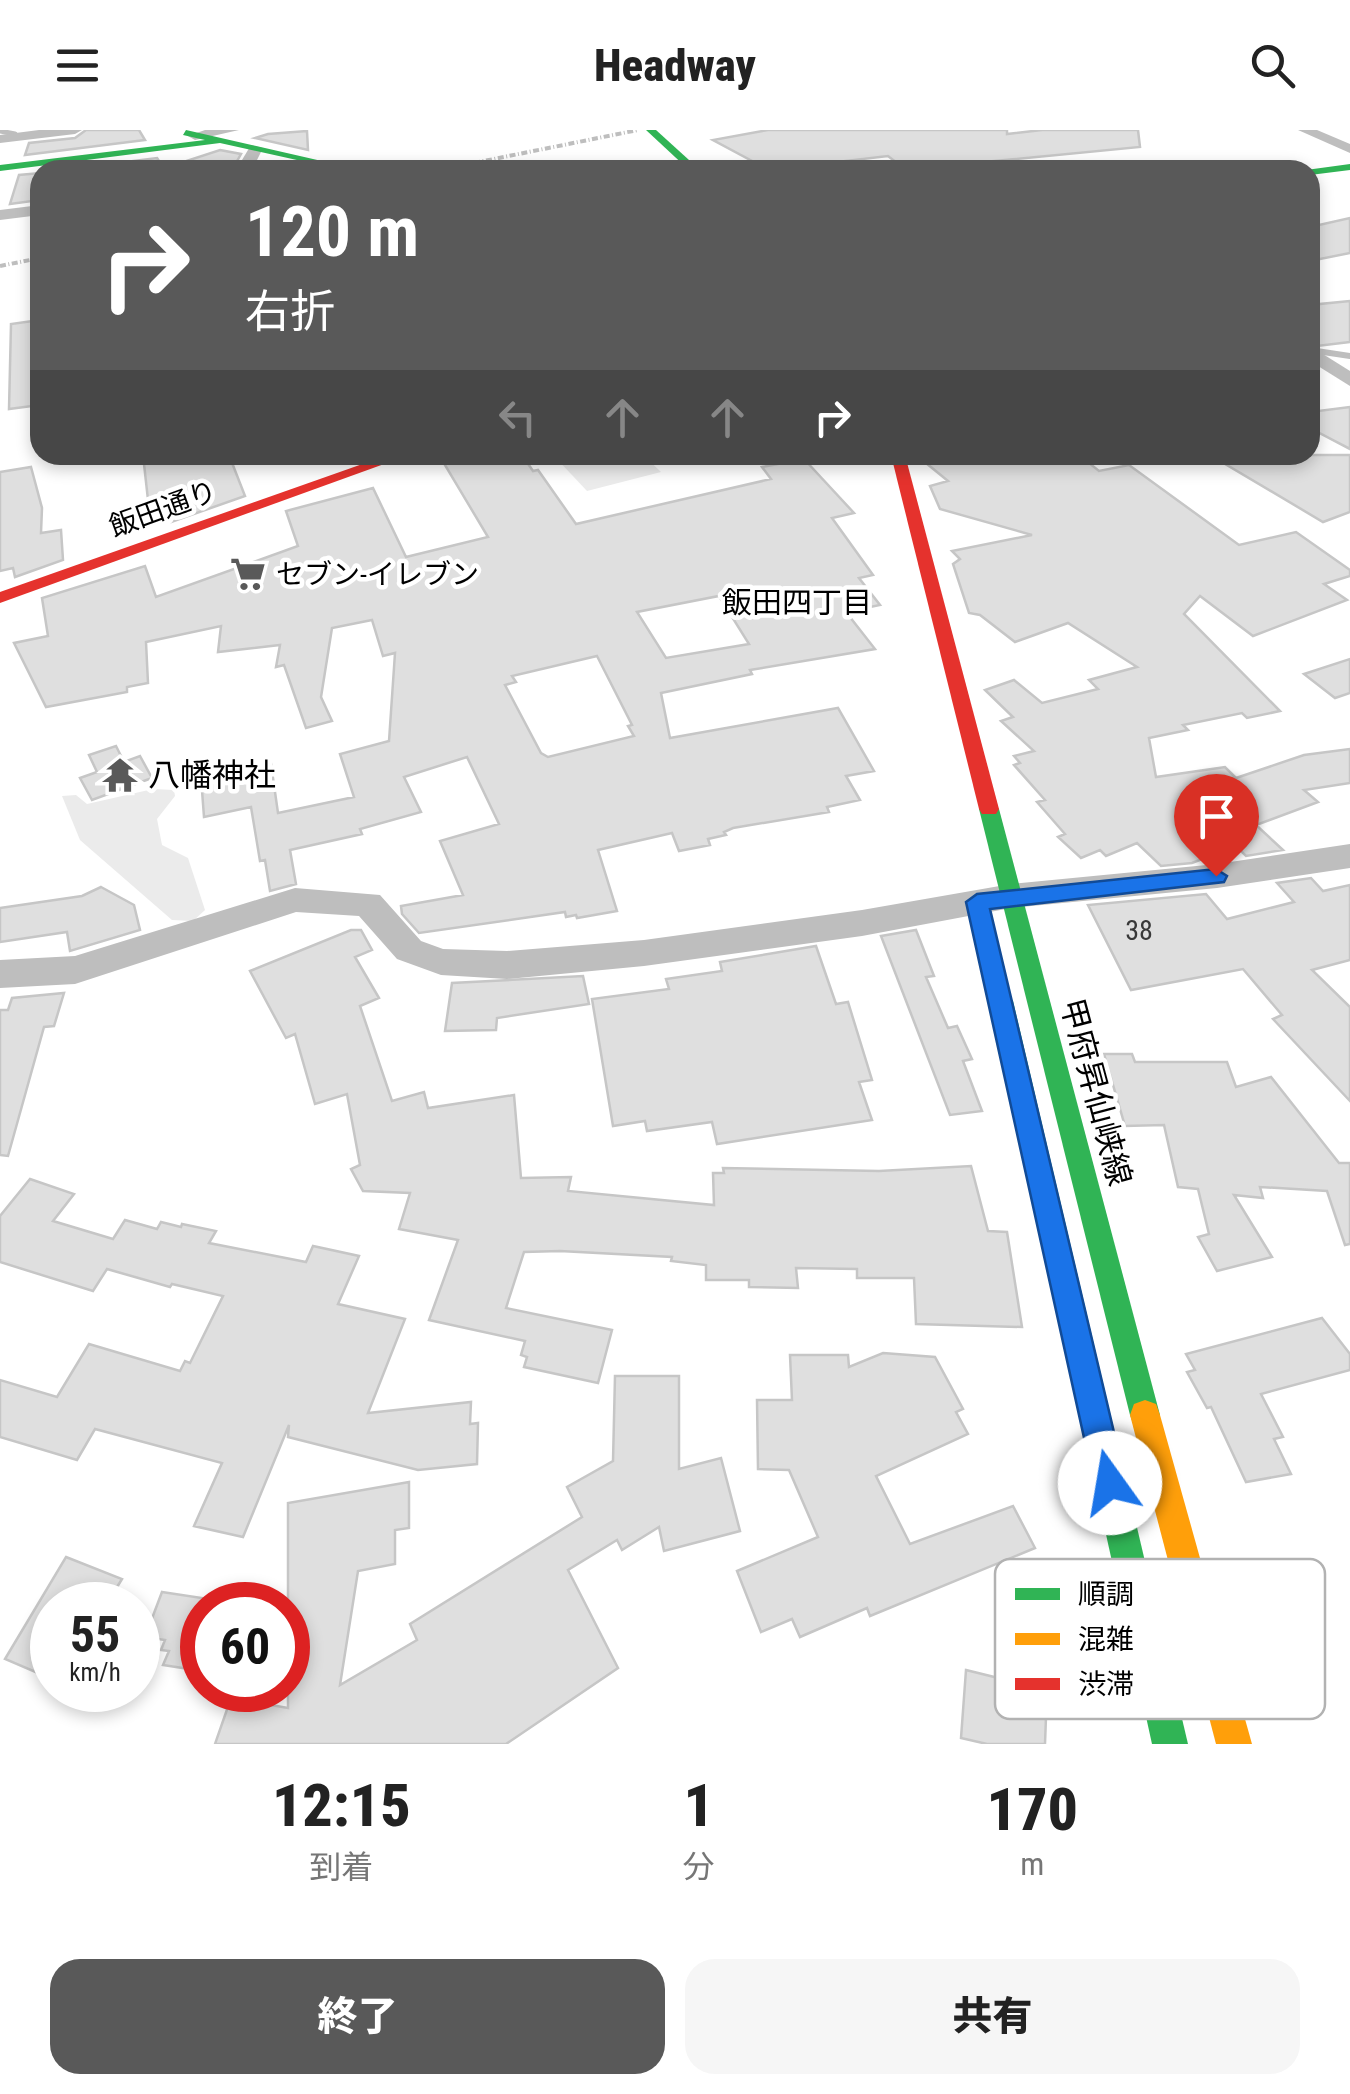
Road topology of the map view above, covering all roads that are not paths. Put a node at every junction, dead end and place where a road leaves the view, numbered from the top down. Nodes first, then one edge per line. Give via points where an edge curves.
1 (76, 130) edge
2 (636, 130) edge
3 (651, 130) edge
4 (1305, 130) edge
5 (201, 134) edge
6 (0, 139) edge
7 (154, 147) junction
8 (256, 148) junction
9 (1350, 148) edge
10 (59, 160) edge
11 (249, 160) edge
12 (311, 160) edge
13 (668, 160) edge
14 (684, 160) edge
15 (30, 164) edge
16 (1350, 166) edge
17 (0, 168) edge
18 (1320, 170) edge
19 (30, 211) edge
20 (0, 215) edge
21 (1320, 359) edge
22 (1350, 380) edge
23 (374, 465) edge
24 (900, 465) edge
25 (0, 598) edge
26 (1350, 856) edge
27 (986, 901) junction
28 (994, 973) dead end
29 (0, 974) edge
30 (1128, 1559) edge
31 (1180, 1559) edge
32 (1164, 1719) edge
33 (1227, 1719) edge
34 (1170, 1744) edge
35 (1234, 1744) edge

1 - 6 street
2 - 13 main road
3 - 14 main road
4 - 9 street
5 - 7 main road
5 - 7 main road
5 - 8 main road
7 - 10 main road
8 - 11 street
8 - 12 main road
15 - 17 main road
16 - 18 main road
19 - 20 street
21 - 22 street
23 - 25 main road, 飯田通り
24 - 27 main road, 甲府昇仙峡線
26 - 27 street
27 - 29 street via 662,950 507,965 441,962 409,950 368,904 294,900 76,970
27 - 31 main road, 甲府昇仙峡線
28 - 30 main road
32 - 34 main road
33 - 35 main road, 甲府昇仙峡線

